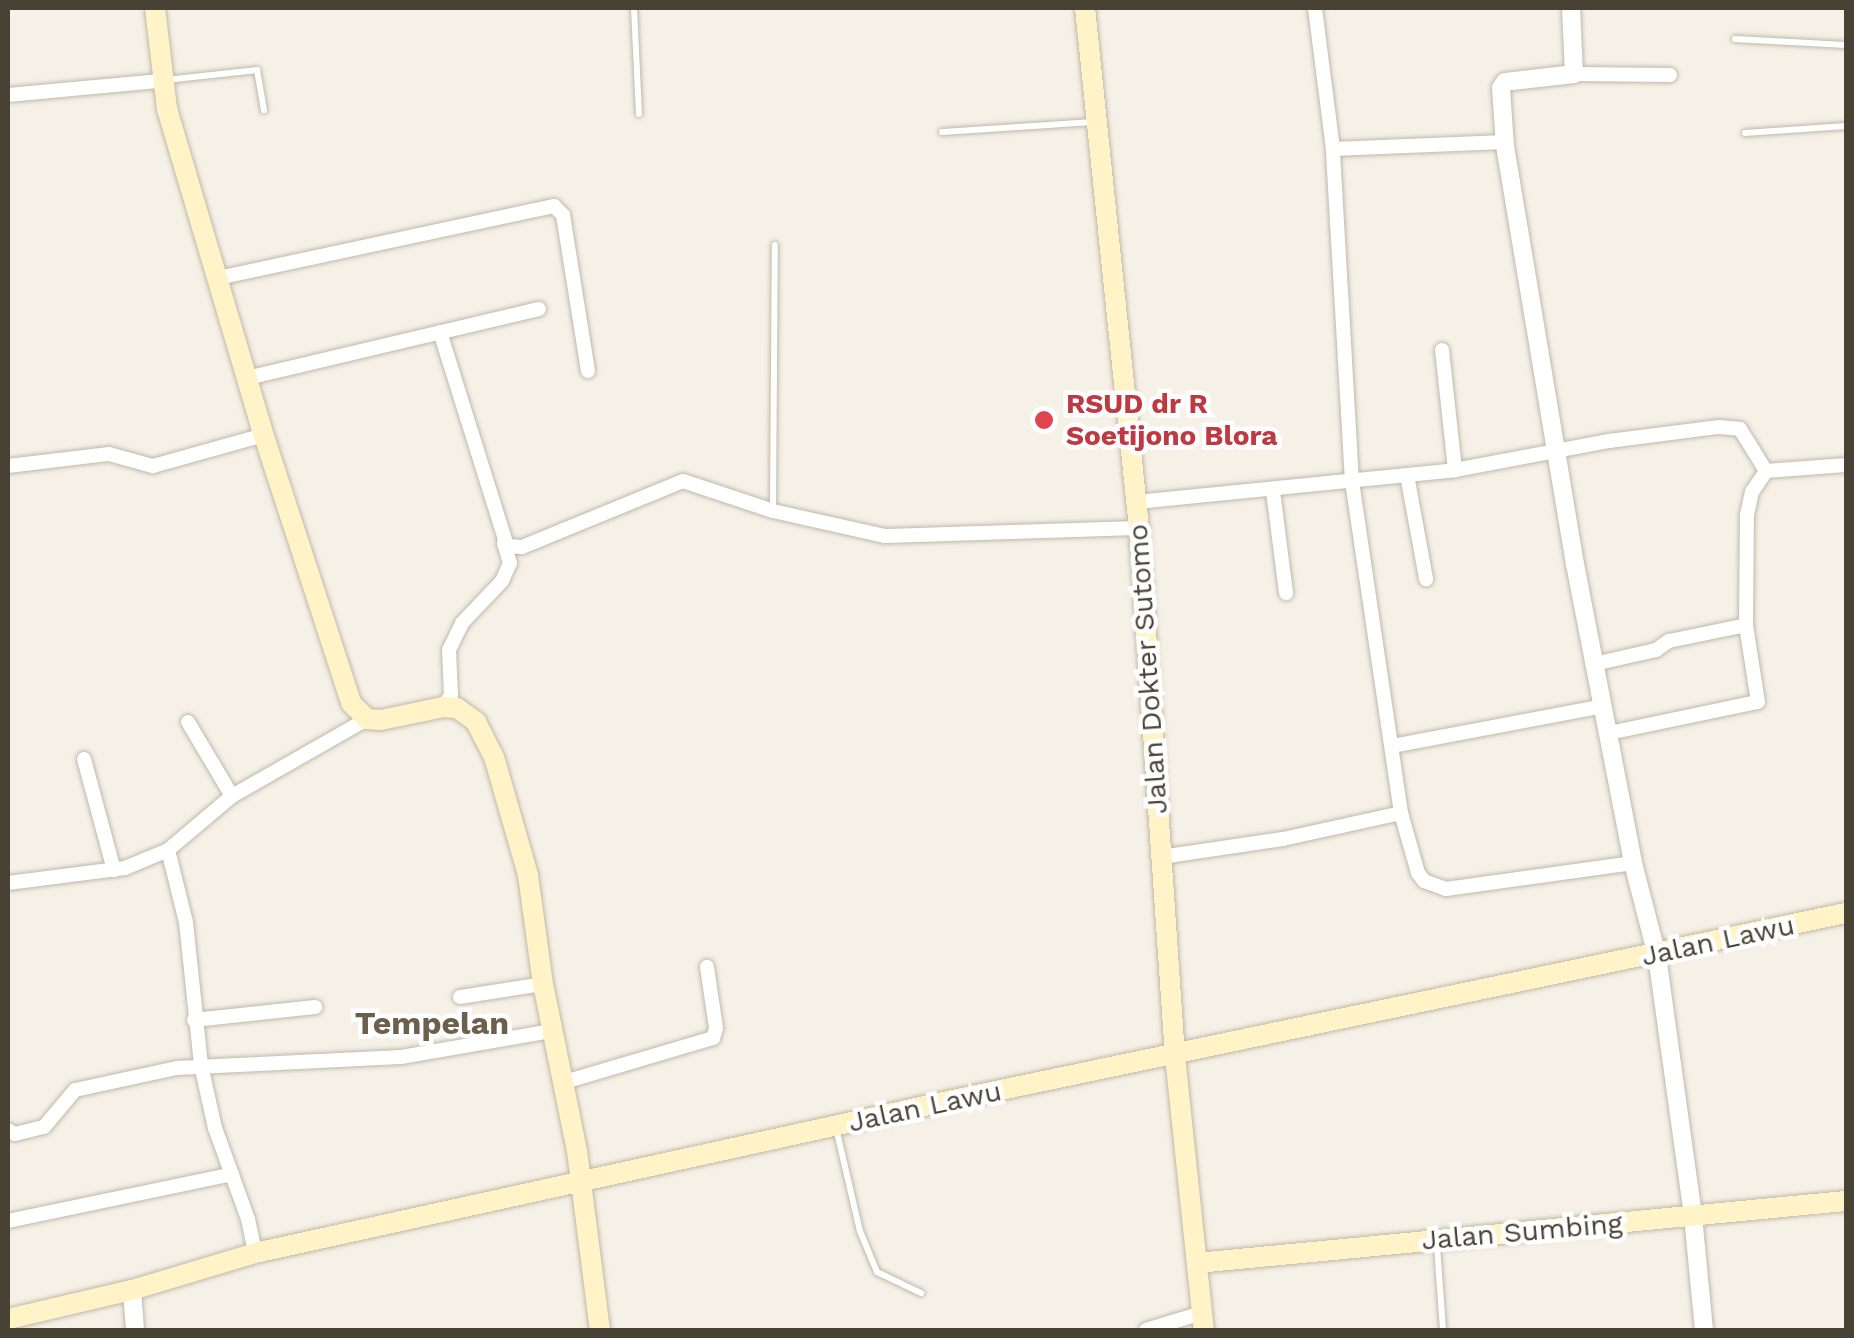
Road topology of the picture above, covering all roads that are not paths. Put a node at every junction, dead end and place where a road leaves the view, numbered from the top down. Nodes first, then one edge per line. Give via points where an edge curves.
1 (154, 8) edge
2 (634, 8) edge
3 (1085, 8) edge
4 (1315, 8) edge
5 (1571, 8) edge
6 (1735, 39) dead end
7 (1846, 45) edge
8 (1574, 74) junction
9 (1670, 75) dead end
10 (160, 81) junction
11 (8, 95) edge
12 (264, 110) dead end
13 (639, 114) dead end
14 (1095, 122) junction
15 (1846, 126) edge
16 (942, 132) dead end
17 (1745, 133) dead end
18 (1505, 142) junction
19 (1333, 149) junction
20 (774, 246) dead end
21 (218, 278) junction
22 (539, 309) dead end
23 (440, 332) junction
24 (1442, 350) dead end
25 (588, 371) dead end
26 (247, 378) junction
27 (264, 435) junction
28 (1556, 451) junction
29 (1846, 465) edge
30 (8, 466) edge
31 (1456, 470) junction
32 (1766, 472) junction
33 (1407, 476) junction
34 (1352, 482) junction
35 (1273, 491) junction
36 (1136, 502) junction
37 (774, 512) junction
38 (1139, 528) junction
39 (504, 543) junction
40 (1426, 579) dead end
41 (1286, 593) dead end
42 (1746, 625) junction
43 (1594, 664) junction
44 (1604, 706) junction
45 (443, 707) junction
46 (367, 719) junction
47 (188, 722) dead end
48 (1609, 733) junction
49 (1392, 746) junction
50 (84, 760) dead end
51 (232, 796) junction
52 (1401, 813) junction
53 (168, 850) junction
54 (1162, 856) junction
55 (1634, 869) junction
56 (114, 870) junction
57 (8, 883) edge
58 (1846, 913) edge
59 (1657, 956) junction
60 (707, 967) dead end
61 (542, 984) junction
62 (460, 997) dead end
63 (315, 1007) dead end
64 (194, 1020) junction
65 (551, 1031) junction
66 (1175, 1056) junction
67 (201, 1065) junction
68 (561, 1083) junction
69 (835, 1126) junction
70 (8, 1130) edge
71 (232, 1174) junction
72 (582, 1184) junction
73 (1846, 1202) edge
74 (1693, 1216) junction
75 (8, 1222) edge
76 (1437, 1240) junction
77 (255, 1254) junction
78 (1197, 1264) junction
79 (132, 1290) junction
80 (921, 1293) dead end
81 (8, 1319) edge
82 (1203, 1322) edge
83 (135, 1330) edge
84 (600, 1330) edge
85 (1146, 1330) edge
86 (1443, 1330) edge
87 (1704, 1330) edge

1 - 10 main road
2 - 13 lane
3 - 14 main road, Jalan Dokter Sutomo
4 - 19 street
5 - 8 street
6 - 7 lane
8 - 9 street
8 - 18 street via 1506,82
10 - 11 street
10 - 12 lane via 257,70
10 - 21 main road
14 - 16 lane
14 - 36 main road, Jalan Dokter Sutomo
15 - 17 lane
18 - 19 street
18 - 28 street
19 - 34 street
20 - 37 lane
21 - 25 street via 554,206 562,215
21 - 26 main road
22 - 23 street
23 - 26 street
23 - 39 street
24 - 31 street
26 - 27 main road
27 - 30 street via 153,466 109,454
27 - 46 main road via 352,703
28 - 31 street
28 - 32 street via 1730,427 1740,429
28 - 43 street
29 - 32 street
31 - 33 street
32 - 42 street via 1747,514
33 - 34 street
33 - 40 street
34 - 35 street
34 - 49 street
35 - 36 street
35 - 41 street
36 - 38 main road, Jalan Dokter Sutomo
37 - 38 street via 864,534 922,538
37 - 39 street via 683,481 522,547
38 - 54 main road, Jalan Dokter Sutomo
39 - 45 street via 510,563 502,581 462,623 449,650 451,695
42 - 43 street
42 - 48 street via 1758,702
43 - 44 street
44 - 48 street
44 - 49 street
45 - 46 main road
45 - 61 main road via 476,722 494,757 528,874
46 - 51 street
47 - 51 street
48 - 55 street
49 - 52 street
50 - 56 street
51 - 53 street
52 - 54 street
52 - 55 street via 1418,873 1446,890
53 - 56 street
53 - 64 street via 186,922
54 - 66 main road, Jalan Dokter Sutomo
55 - 59 street
56 - 57 street
58 - 59 main road, Jalan Lawu
59 - 66 main road, Jalan Lawu
59 - 74 street
60 - 68 street via 712,1038
61 - 62 street
61 - 65 main road
63 - 64 street
64 - 67 street
65 - 67 street via 401,1057
65 - 68 main road
66 - 69 main road, Jalan Lawu
66 - 78 main road, Jalan Dokter Sutomo
67 - 70 street via 76,1090 44,1127
67 - 71 street
68 - 72 main road
69 - 72 main road, Jalan Lawu
69 - 80 lane via 860,1231 878,1272
71 - 75 street
71 - 77 street
72 - 77 main road, Jalan Lawu
72 - 84 main road
73 - 74 main road, Jalan Sumbing
74 - 76 main road, Jalan Sumbing
74 - 87 street
76 - 78 main road, Jalan Sumbing
76 - 86 lane
77 - 79 main road, Jalan Lawu
78 - 82 main road, Jalan Dokter Sutomo
79 - 81 main road, Jalan Lawu
79 - 83 street
82 - 85 street

